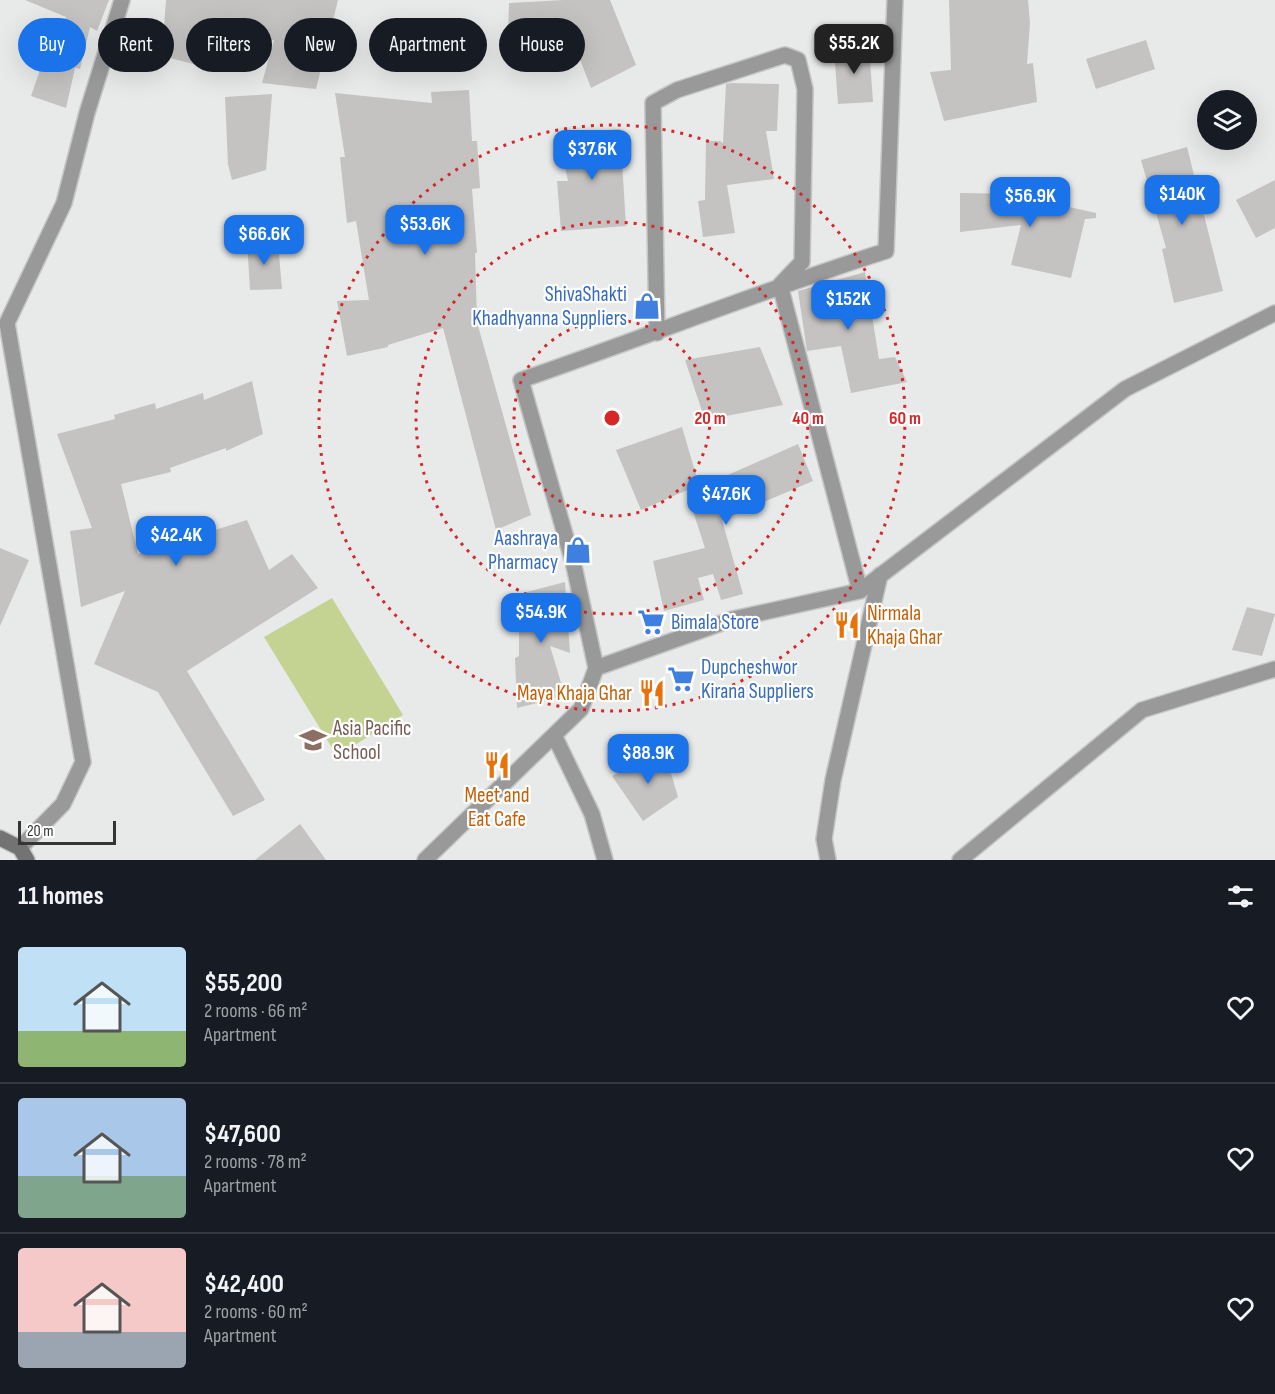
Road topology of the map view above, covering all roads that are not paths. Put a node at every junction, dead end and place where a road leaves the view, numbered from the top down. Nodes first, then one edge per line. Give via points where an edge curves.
1 (122, 0) edge
2 (895, 0) edge
3 (780, 285) junction
4 (1275, 313) edge
5 (657, 333) junction
6 (880, 575) junction
7 (860, 591) junction
8 (596, 668) junction
9 (1275, 669) edge
10 (554, 735) junction
11 (0, 837) edge
12 (24, 854) edge
13 (425, 860) edge
14 (605, 860) edge
15 (828, 860) edge
16 (960, 860) edge

1 - 12 street via 64,203 7,323 83,762 63,804
2 - 3 street via 886,251
3 - 5 street
3 - 5 street via 802,262 803,249 805,89 798,60 785,55 677,90 653,103
3 - 7 street
4 - 6 street via 1125,389
5 - 8 street via 521,380 574,566
6 - 7 street
6 - 15 street via 833,780 824,839
7 - 8 street via 733,619
8 - 10 street via 581,709
9 - 16 street via 1142,710
10 - 13 street
10 - 14 street via 592,814
11 - 12 main road

